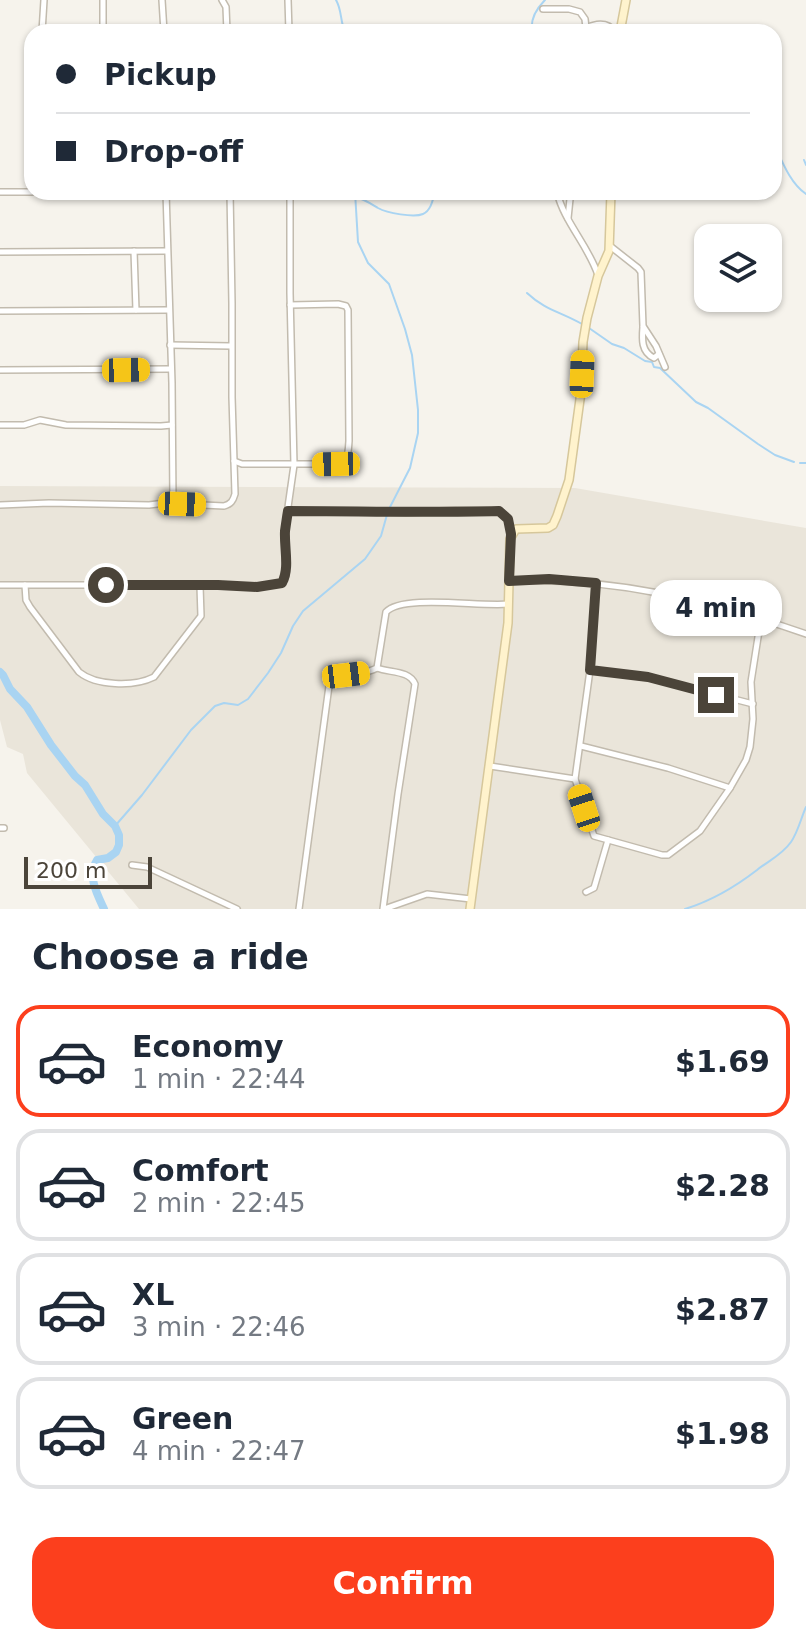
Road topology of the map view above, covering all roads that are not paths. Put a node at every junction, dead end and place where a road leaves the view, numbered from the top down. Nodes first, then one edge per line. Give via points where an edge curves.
1 (44, 0) edge
2 (103, 0) edge
3 (162, 0) edge
4 (288, 0) edge
5 (626, 0) edge
6 (224, 1) edge
7 (543, 9) dead end
8 (42, 24) edge
9 (103, 24) edge
10 (164, 24) edge
11 (226, 24) edge
12 (289, 24) edge
13 (586, 24) edge
14 (620, 24) edge
15 (0, 192) edge
16 (24, 192) edge
17 (166, 200) edge
18 (230, 200) edge
19 (290, 200) edge
20 (560, 200) edge
21 (570, 200) edge
22 (611, 200) edge
23 (567, 220) junction
24 (610, 246) junction
25 (134, 251) junction
26 (167, 251) junction
27 (0, 252) edge
28 (598, 276) junction
29 (290, 305) junction
30 (136, 310) junction
31 (169, 310) junction
32 (0, 311) edge
33 (643, 326) junction
34 (170, 345) junction
35 (231, 346) junction
36 (659, 353) junction
37 (665, 367) dead end
38 (171, 369) junction
39 (0, 370) edge
40 (0, 425) edge
41 (172, 425) junction
42 (234, 461) junction
43 (294, 465) junction
44 (173, 502) junction
45 (0, 505) edge
46 (288, 511) junction
47 (511, 534) junction
48 (509, 581) junction
49 (596, 583) junction
50 (0, 585) edge
51 (25, 585) junction
52 (200, 586) junction
53 (509, 604) junction
54 (761, 618) junction
55 (806, 634) edge
56 (377, 668) junction
57 (590, 670) junction
58 (753, 704) junction
59 (580, 746) junction
60 (490, 766) junction
61 (575, 779) junction
62 (730, 788) junction
63 (608, 840) junction
64 (132, 865) dead end
65 (586, 892) dead end
66 (471, 899) junction
67 (237, 909) edge
68 (299, 909) edge
69 (383, 909) edge
70 (470, 909) edge

1 - 8 street
2 - 9 street
3 - 10 street
4 - 12 street
5 - 14 street
6 - 11 street
7 - 13 street via 580,12
15 - 16 street
17 - 26 street
18 - 35 street
19 - 29 street
20 - 23 street
21 - 23 street
22 - 24 street
23 - 28 street
24 - 28 street
24 - 33 street via 641,272
25 - 26 street
25 - 27 street
25 - 30 street
26 - 31 street
28 - 47 street via 586,324 568,486 553,525
29 - 43 street
29 - 43 street via 342,304 348,310 349,331 347,458 336,464
30 - 31 street
30 - 32 street
31 - 34 street
33 - 36 street
33 - 36 street via 647,353 654,358
34 - 35 street
34 - 38 street
35 - 42 street
36 - 37 street
38 - 39 street
38 - 41 street
40 - 41 street via 40,420 66,425
41 - 44 street
42 - 43 street
42 - 44 street via 235,494 230,504
43 - 46 street
44 - 45 street
46 - 47 street via 499,511 508,519
46 - 52 street via 282,583
47 - 48 street
48 - 49 street
48 - 53 street
49 - 54 street
49 - 57 street
50 - 51 street
51 - 52 street
51 - 52 street via 30,607 79,672 105,683 154,677 201,616
53 - 56 street via 395,605 386,612
53 - 60 street
54 - 55 street
54 - 58 street via 751,682
56 - 68 street via 338,677 329,686
56 - 69 street via 409,675 415,684
57 - 58 street via 648,677
57 - 59 street
58 - 62 street via 746,760
59 - 61 street
59 - 62 street
60 - 61 street
60 - 66 street
61 - 63 street via 592,833
62 - 63 street via 700,831 668,855
63 - 65 street via 594,888
64 - 67 street
66 - 69 street via 427,894
66 - 70 street

